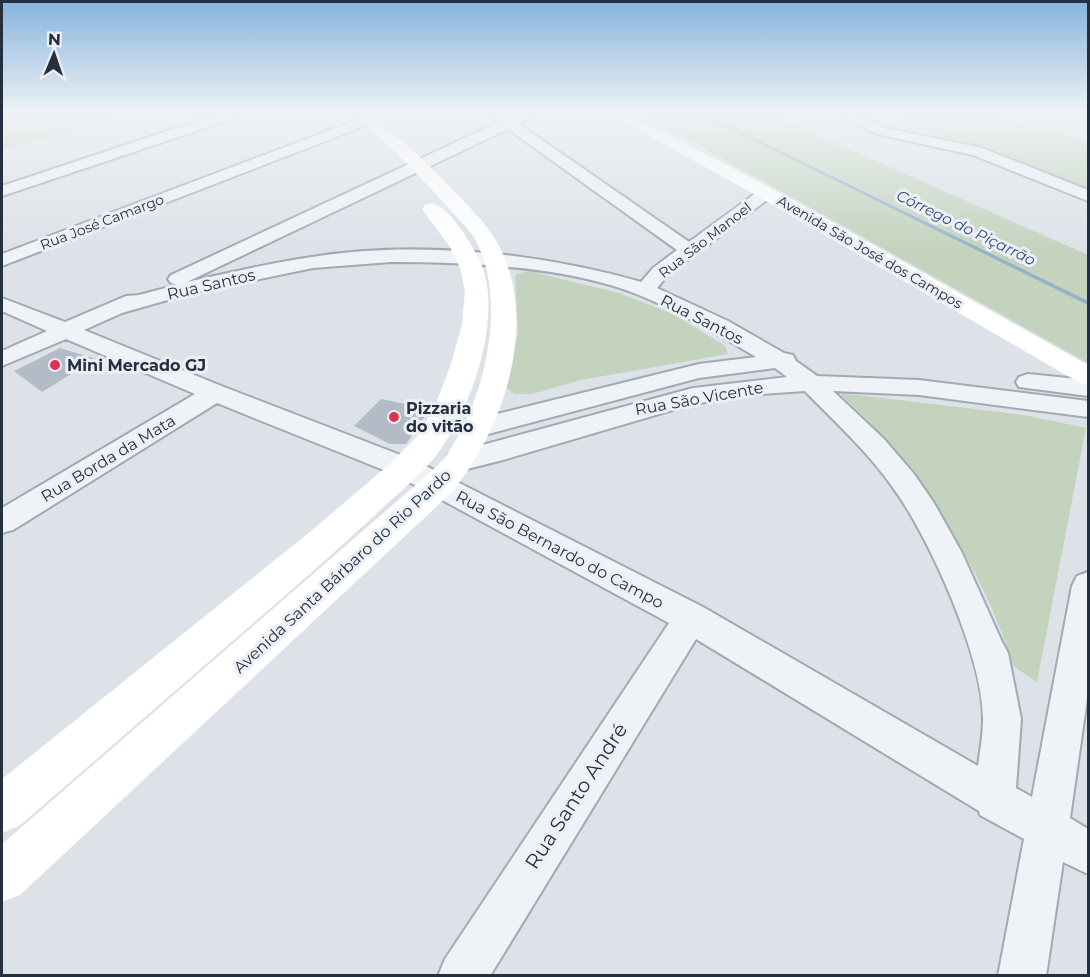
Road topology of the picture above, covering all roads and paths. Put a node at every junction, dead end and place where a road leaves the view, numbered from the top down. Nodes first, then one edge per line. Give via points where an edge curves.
1 (96, 160) edge
2 (254, 160) edge
3 (398, 160) edge
4 (427, 160) edge
5 (559, 160) edge
6 (703, 160) edge
7 (998, 160) edge
8 (408, 170) junction
9 (2, 191) edge
10 (766, 193) junction
11 (1089, 196) edge
12 (690, 252) junction
13 (481, 258) junction
14 (2, 260) edge
15 (645, 290) junction
16 (2, 304) edge
17 (116, 308) junction
18 (64, 330) junction
19 (2, 359) edge
20 (779, 360) junction
21 (1089, 376) edge
22 (810, 382) junction
23 (1089, 388) edge
24 (215, 393) junction
25 (1089, 409) edge
26 (477, 428) junction
27 (434, 471) junction
28 (2, 522) edge
29 (1089, 586) edge
30 (691, 618) junction
31 (995, 800) junction
32 (2, 809) edge
33 (1047, 830) junction
34 (1089, 854) edge
35 (2, 877) edge
36 (462, 975) edge
37 (1022, 975) edge

1 - 9 street
2 - 14 street, Rua José Camargo
3 - 8 main road, Avenida Santa Bárbaro do Rio Pardo
4 - 8 street
5 - 12 street
6 - 10 main road, Avenida São José dos Campos
7 - 11 street
8 - 13 main road, Avenida Santa Bárbaro do Rio Pardo via 457,240
8 - 17 street
10 - 12 street, Rua São Manoel
10 - 21 main road, Avenida São José dos Campos
12 - 15 street, Rua São Manoel via 660,272
13 - 15 street, Rua Santos via 569,270
13 - 17 street, Rua Santos via 391,256 313,262
13 - 26 main road, Avenida Santa Bárbaro do Rio Pardo via 502,282 502,335 493,383
13 - 27 main road, Avenida Santa Bárbaro do Rio Pardo via 466,354 448,410 435,435
15 - 20 street, Rua Santos
16 - 18 street, Rua São Bernardo do Campo
17 - 18 street
18 - 19 street
18 - 24 street, Rua São Bernardo do Campo
20 - 22 street, Rua Santos
20 - 23 street, Rua São Vicente
20 - 26 street, Rua São Vicente via 677,376
22 - 25 street, Rua São Vicente via 896,386
22 - 27 street, Rua São Vicente via 748,387 636,409
22 - 31 street, Rua Santos via 875,446 904,481 924,511 965,595 990,653 1002,719
24 - 27 street, Rua São Bernardo do Campo
24 - 28 street, Rua Borda da Mata
26 - 27 main road, Avenida Santa Bárbaro do Rio Pardo
27 - 30 street, Rua São Bernardo do Campo
27 - 32 main road, Avenida Santa Bárbaro do Rio Pardo via 329,537
27 - 35 main road, Avenida Santa Bárbaro do Rio Pardo
29 - 33 street
30 - 31 street, Rua São Bernardo do Campo
30 - 36 street, Rua Santo André
31 - 33 street, Rua São Bernardo do Campo
33 - 34 street, Rua São Bernardo do Campo
33 - 37 street

